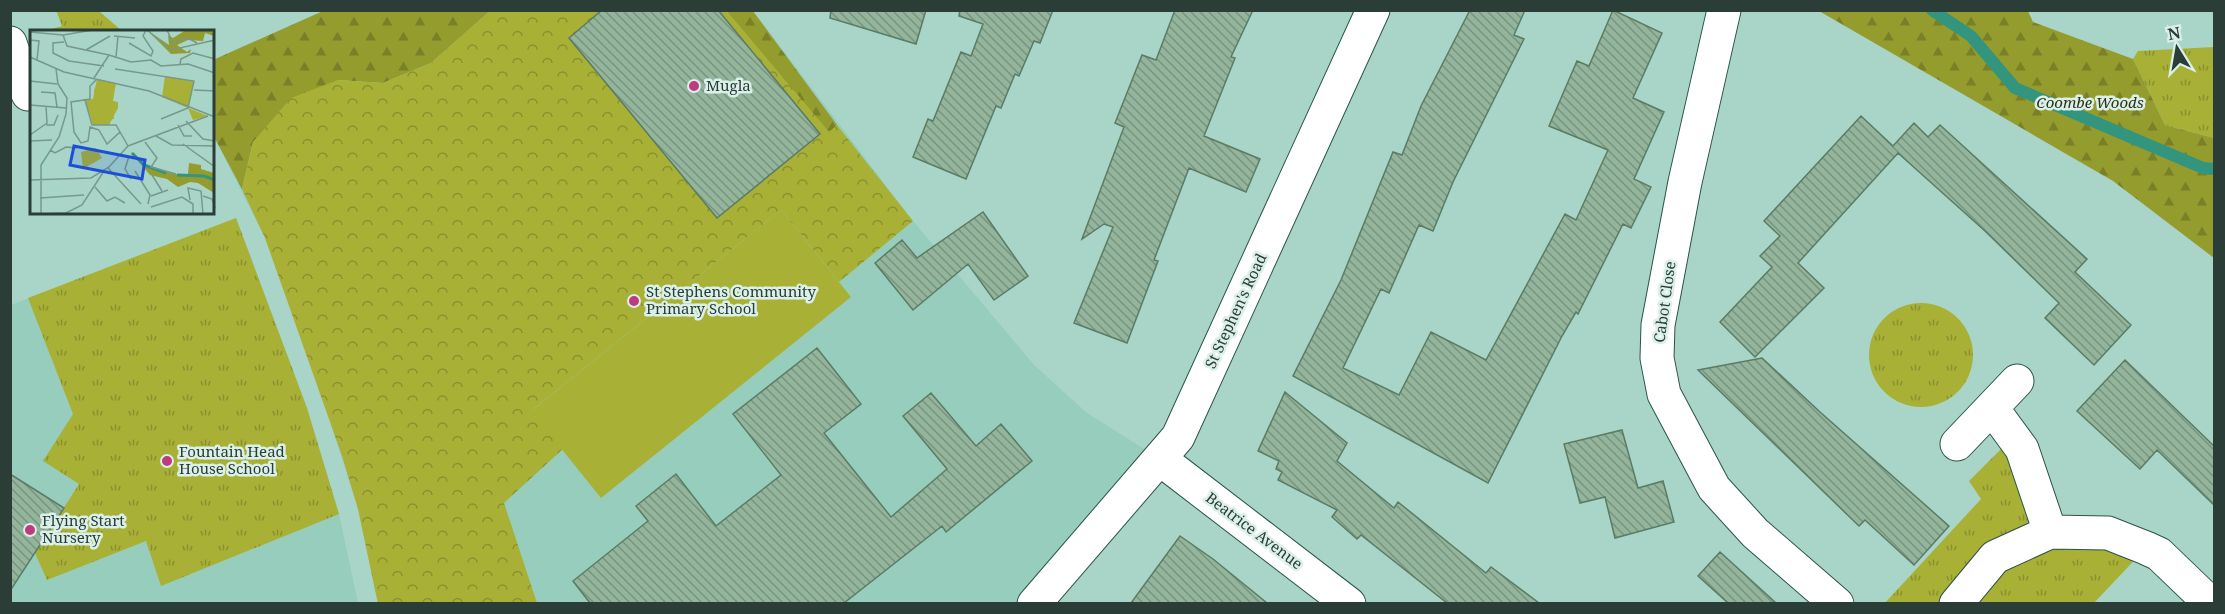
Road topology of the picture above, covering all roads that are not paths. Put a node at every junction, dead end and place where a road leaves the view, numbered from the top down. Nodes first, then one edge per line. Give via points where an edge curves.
1 (1373, 10) edge
2 (1724, 10) edge
3 (10, 43) edge
4 (23, 96) edge
5 (2017, 381) dead end
6 (1992, 408) junction
7 (1957, 444) dead end
8 (1160, 459) junction
9 (2050, 532) junction
10 (1052, 596) edge
11 (1349, 603) edge
12 (1837, 603) edge
13 (1956, 603) edge
14 (2211, 603) edge

1 - 8 street, St Stephen's Road via 1178,437
2 - 12 street, Cabot Close via 1685,182 1658,325 1657,358 1664,394 1714,488 1755,533
3 - 4 street
5 - 6 street
6 - 7 street
6 - 9 street via 2022,449
8 - 10 street, St Stephen's Road
8 - 11 street, Beatrice Avenue
9 - 13 street via 1995,556
9 - 14 street via 2108,533 2146,548 2159,554

